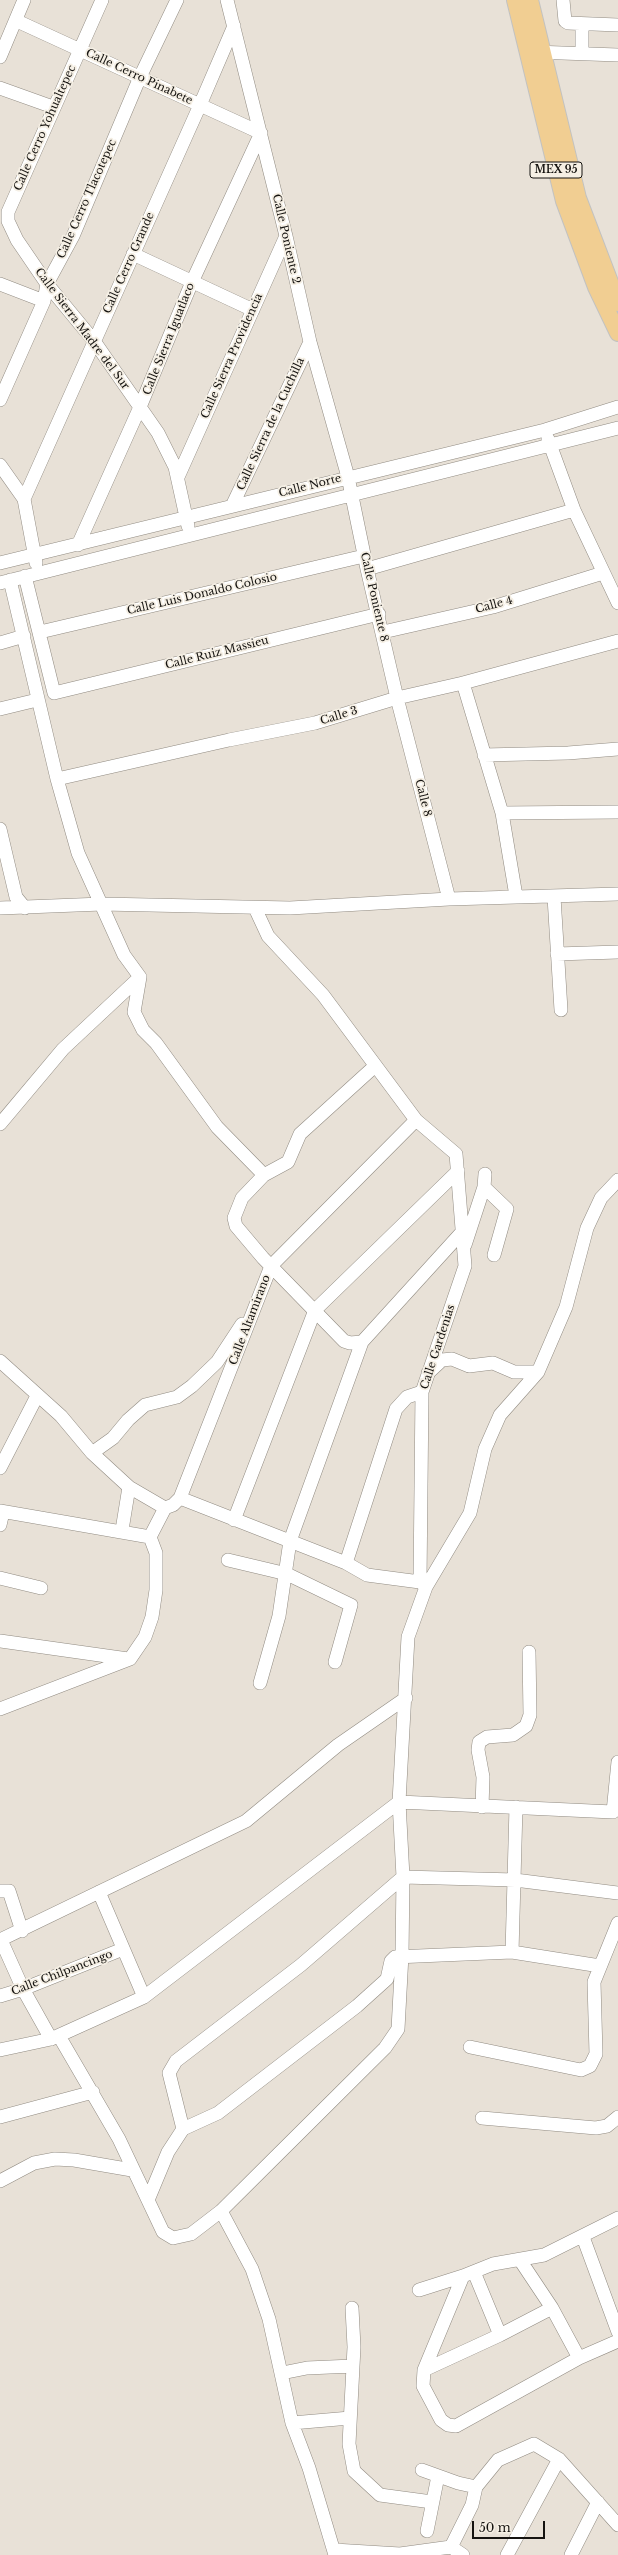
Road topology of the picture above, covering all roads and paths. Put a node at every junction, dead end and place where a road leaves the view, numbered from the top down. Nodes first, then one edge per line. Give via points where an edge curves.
1 (102, 0) edge
2 (177, 0) edge
3 (227, 0) edge
4 (515, 0) edge
5 (530, 0) edge
6 (563, 0) edge
7 (23, 1) edge
8 (17, 21) junction
9 (582, 24) junction
10 (618, 25) edge
11 (234, 26) junction
12 (80, 50) junction
13 (535, 52) junction
14 (582, 53) junction
15 (618, 55) edge
16 (0, 57) edge
17 (140, 77) junction
18 (0, 88) edge
19 (200, 105) junction
20 (54, 107) junction
21 (261, 133) junction
22 (4, 210) edge
23 (286, 236) junction
24 (133, 254) junction
25 (192, 282) junction
26 (0, 284) edge
27 (48, 284) junction
28 (44, 301) junction
29 (618, 303) edge
30 (253, 310) junction
31 (618, 333) edge
32 (94, 341) junction
33 (310, 342) junction
34 (0, 400) edge
35 (140, 407) junction
36 (617, 411) edge
37 (618, 428) edge
38 (545, 430) junction
39 (550, 447) junction
40 (0, 465) edge
41 (178, 477) junction
42 (348, 477) junction
43 (352, 495) junction
44 (24, 499) junction
45 (232, 506) junction
46 (574, 510) junction
47 (186, 518) junction
48 (191, 536) junction
49 (78, 545) junction
50 (35, 554) junction
51 (364, 556) junction
52 (0, 563) edge
53 (366, 569) junction
54 (37, 572) junction
55 (603, 573) junction
56 (25, 576) junction
57 (5, 582) edge
58 (618, 603) edge
59 (379, 614) junction
60 (40, 632) junction
61 (383, 632) junction
62 (24, 636) junction
63 (618, 641) edge
64 (0, 643) edge
65 (463, 683) junction
66 (397, 698) junction
67 (37, 700) junction
68 (0, 709) edge
69 (618, 749) edge
70 (484, 755) junction
71 (57, 780) junction
72 (618, 812) edge
73 (502, 813) junction
74 (0, 829) edge
75 (618, 894) edge
76 (516, 896) junction
77 (554, 897) junction
78 (449, 899) junction
79 (102, 904) junction
80 (0, 908) edge
81 (25, 908) junction
82 (255, 908) junction
83 (618, 952) edge
84 (557, 954) junction
85 (140, 977) junction
86 (561, 1010) dead end
87 (374, 1066) junction
88 (416, 1120) junction
89 (0, 1124) edge
90 (458, 1171) junction
91 (264, 1175) junction
92 (618, 1180) edge
93 (462, 1232) junction
94 (464, 1250) junction
95 (494, 1255) dead end
96 (267, 1262) junction
97 (315, 1310) junction
98 (362, 1342) junction
99 (0, 1361) edge
100 (538, 1372) junction
101 (427, 1374) junction
102 (422, 1392) junction
103 (37, 1396) junction
104 (92, 1453) junction
105 (1, 1462) edge
106 (129, 1487) junction
107 (180, 1498) junction
108 (165, 1508) junction
109 (2, 1511) edge
110 (234, 1520) junction
111 (0, 1525) edge
112 (122, 1530) junction
113 (150, 1537) junction
114 (290, 1541) junction
115 (228, 1560) dead end
116 (346, 1563) junction
117 (287, 1574) junction
118 (0, 1578) edge
119 (423, 1584) junction
120 (41, 1588) dead end
121 (0, 1641) edge
122 (529, 1652) dead end
123 (130, 1659) junction
124 (335, 1662) dead end
125 (260, 1683) dead end
126 (406, 1698) junction
127 (0, 1709) edge
128 (618, 1762) edge
129 (399, 1802) junction
130 (482, 1807) junction
131 (516, 1807) junction
132 (403, 1877) junction
133 (515, 1880) junction
134 (0, 1891) edge
135 (99, 1892) junction
136 (618, 1893) edge
137 (617, 1927) edge
138 (22, 1931) junction
139 (1, 1940) edge
140 (123, 1949) junction
141 (512, 1952) junction
142 (402, 1955) junction
143 (600, 1966) junction
144 (23, 1989) junction
145 (0, 1996) edge
146 (144, 1997) junction
147 (55, 2037) junction
148 (470, 2047) dead end
149 (0, 2050) edge
150 (93, 2092) junction
151 (0, 2117) edge
152 (482, 2118) dead end
153 (618, 2118) edge
154 (183, 2128) junction
155 (132, 2170) junction
156 (0, 2181) edge
157 (148, 2200) junction
158 (221, 2211) junction
159 (618, 2218) edge
160 (583, 2237) junction
161 (520, 2260) junction
162 (469, 2274) junction
163 (419, 2290) dead end
164 (352, 2308) dead end
165 (552, 2308) junction
166 (618, 2332) edge
167 (500, 2335) junction
168 (618, 2341) edge
169 (579, 2358) junction
170 (353, 2366) junction
171 (424, 2370) junction
172 (282, 2373) junction
173 (350, 2418) junction
174 (292, 2422) junction
175 (558, 2459) junction
176 (422, 2470) dead end
177 (438, 2476) junction
178 (476, 2487) junction
179 (432, 2502) junction
180 (598, 2502) junction
181 (618, 2525) edge
182 (427, 2531) dead end
183 (451, 2547) junction
184 (334, 2553) edge
185 (400, 2554) edge
186 (463, 2555) edge
187 (507, 2555) edge
188 (571, 2555) edge

1 - 12 street, Calle Cerro Yohualtepec
2 - 17 street, Calle Cerro Tlacotepec
3 - 11 street, Calle Poniente 2
4 - 13 main road, MEX 95
5 - 13 main road, MEX 95
6 - 9 street via 565,21
7 - 8 street
8 - 12 street, Calle Cerro Pinabete
8 - 16 street
9 - 10 street
9 - 14 street
11 - 19 street, Calle Cerro Grande
11 - 21 street, Calle Poniente 2
12 - 17 street, Calle Cerro Pinabete
12 - 20 street, Calle Cerro Yohualtepec
13 - 14 street
13 - 29 main road, MEX 95 via 578,198
13 - 31 main road, MEX 95 via 564,200 596,287
14 - 15 street
17 - 19 street, Calle Cerro Pinabete
17 - 27 street, Calle Cerro Tlacotepec via 73,236
18 - 20 street
19 - 21 street, Calle Cerro Pinabete
19 - 24 street, Calle Cerro Grande
20 - 22 street, Calle Cerro Yohualtepec
21 - 23 street, Calle Poniente 2
21 - 25 street, Calle Sierra Iguatlaco
22 - 27 street, Calle Sierra Madre del Sur via 17,240
23 - 30 street, Calle Sierra Providencia
23 - 33 street, Calle Poniente 2
24 - 25 street
24 - 32 street, Calle Cerro Grande
25 - 30 street
25 - 35 street, Calle Sierra Iguatlaco
26 - 28 street
27 - 28 street, Calle Cerro Tlacotepec
27 - 32 street, Calle Sierra Madre del Sur
28 - 34 street, Calle Cerro Tlacotepec
30 - 41 street, Calle Sierra Providencia
32 - 35 street, Calle Sierra Madre del Sur
32 - 44 street, Calle Cerro Grande
33 - 42 street, Calle Poniente 2
33 - 45 street, Calle Sierra de la Cuchilla
35 - 41 street, Calle Sierra Madre del Sur via 158,433
35 - 49 street, Calle Sierra Iguatlaco
36 - 38 street, Calle Norte
37 - 39 street, Calle Norte
38 - 39 street
38 - 42 street, Calle Norte
39 - 43 street, Calle Norte
39 - 46 street
40 - 44 street
41 - 47 street, Calle Sierra Madre del Sur
42 - 43 street, Calle Poniente 8
42 - 45 street, Calle Norte
43 - 48 street, Calle Norte
43 - 51 street, Calle Poniente 8
44 - 50 street
45 - 47 street, Calle Norte
46 - 53 street
46 - 55 street
47 - 48 street, Calle Sierra Madre del Sur
47 - 49 street, Calle Norte
48 - 54 street, Calle Norte
49 - 50 street, Calle Norte
50 - 52 street, Calle Norte
50 - 54 street
51 - 53 street, Calle Poniente 8
51 - 60 street, Calle Luis Donaldo Colosio
53 - 59 street, Calle Poniente 8
54 - 56 street, Calle Norte
55 - 58 street
55 - 61 street, Calle 4 via 493,606
56 - 57 street, Calle Norte
56 - 60 street
57 - 62 street
59 - 60 street, Calle Ruiz Massieu via 54,693
59 - 61 street, Calle Poniente 8
61 - 66 street, Calle Poniente 8
62 - 64 street
62 - 67 street
63 - 65 street, Calle 3
65 - 66 street, Calle 3
65 - 70 street
66 - 71 street, Calle 3 via 315,723
66 - 78 street, Calle 8
67 - 68 street
67 - 71 street
69 - 70 street
70 - 73 street
71 - 79 street via 78,853
72 - 73 street
73 - 76 street
74 - 81 street via 16,897
75 - 77 street
76 - 77 street
76 - 78 street
77 - 84 street
78 - 82 street
79 - 81 street
79 - 82 street
79 - 85 street via 124,955
80 - 81 street
82 - 87 street via 268,936 323,995
83 - 84 street
84 - 86 street
85 - 89 street via 63,1049
85 - 91 street via 134,1012 143,1030 156,1043 217,1127
87 - 88 street
87 - 91 street via 300,1134 288,1162
88 - 90 street, Calle Gardenias via 456,1154
88 - 96 street, Calle Altamirano
90 - 93 street, Calle Gardenias
90 - 97 street
91 - 96 street via 242,1198 234,1218 236,1226
92 - 100 street via 601,1198 587,1228 566,1307
93 - 94 street, Calle Gardenias
93 - 98 street
94 - 95 street via 484,1180 507,1209
94 - 101 street, Calle Gardenias via 465,1266
96 - 97 street
96 - 104 street via 244,1321 217,1362 177,1397 145,1405 113,1438
96 - 107 street, Calle Altamirano
97 - 98 street via 344,1340 350,1343
97 - 110 street
98 - 114 street
99 - 103 street
100 - 101 street via 514,1372 493,1363 468,1366 452,1359 442,1360
100 - 119 street via 500,1415 485,1449 470,1513
101 - 102 street, Calle Gardenias
102 - 116 street via 407,1397 396,1409
102 - 119 street, Calle Gardenias
103 - 104 street via 61,1416
103 - 105 street
104 - 106 street
106 - 108 street
106 - 112 street
107 - 108 street via 174,1506
107 - 110 street
108 - 113 street
109 - 111 street
109 - 112 street
110 - 114 street
112 - 113 street
113 - 123 street via 156,1553 154,1604 145,1637
114 - 116 street
114 - 117 street
115 - 117 street
116 - 119 street via 368,1575
117 - 124 street via 351,1605
117 - 125 street via 279,1616
118 - 120 street
119 - 126 street via 408,1637
121 - 123 street
122 - 130 street via 530,1715 526,1726 513,1735 487,1737 479,1742 483,1777
123 - 127 street
126 - 129 street
126 - 135 street via 338,1746 246,1821
128 - 131 street via 613,1812
129 - 130 street
129 - 132 street
129 - 146 street
130 - 131 street
131 - 133 street
132 - 133 street
132 - 142 street
132 - 154 street via 301,1965 176,2061 169,2073
133 - 136 street
133 - 141 street
134 - 138 street via 8,1890
135 - 138 street
135 - 140 street
137 - 143 street
138 - 139 street
139 - 144 street
140 - 144 street, Calle Chilpancingo
140 - 146 street
141 - 142 street
141 - 143 street
142 - 154 street via 391,1961 387,1979 357,2006 218,2113
142 - 158 street via 398,2030 385,2048
143 - 148 street via 594,1982 596,2054 590,2066 581,2070
144 - 145 street, Calle Chilpancingo
144 - 147 street
146 - 147 street
147 - 149 street
147 - 150 street
150 - 151 street
150 - 155 street
152 - 153 street via 596,2128 608,2126
154 - 157 street via 168,2152
155 - 156 street via 55,2159 34,2163
155 - 157 street
157 - 158 street via 163,2232 173,2238 191,2234
158 - 172 street via 252,2268 269,2319
159 - 160 street
160 - 161 street via 544,2255
160 - 166 street
161 - 162 street via 493,2264
161 - 165 street
162 - 163 street
162 - 167 street
162 - 171 street
164 - 170 street
165 - 167 street
165 - 169 street
167 - 171 street
168 - 169 street
169 - 171 street via 456,2426 440,2420 423,2386
170 - 172 street
170 - 173 street
172 - 174 street
173 - 174 street
173 - 179 street via 349,2444 354,2471 363,2481 380,2496
174 - 184 street via 310,2468
175 - 178 street via 534,2444 526,2446 498,2460
175 - 180 street
175 - 187 street
176 - 177 street
177 - 178 street
177 - 179 street
178 - 183 street via 472,2505
179 - 182 street
180 - 181 street
180 - 188 street
183 - 185 street
183 - 186 street
184 - 185 street

